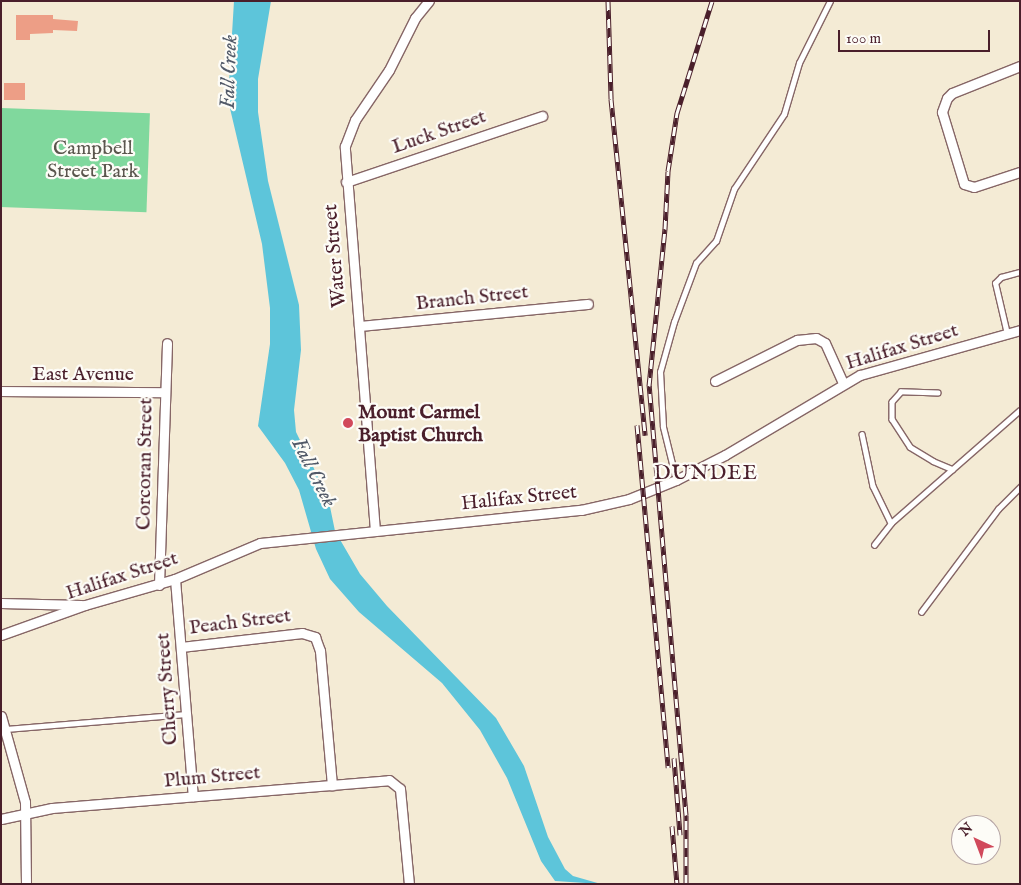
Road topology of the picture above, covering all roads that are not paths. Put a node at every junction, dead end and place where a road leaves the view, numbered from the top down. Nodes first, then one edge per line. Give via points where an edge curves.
1 (429, 1) edge
2 (830, 1) edge
3 (1020, 66) edge
4 (542, 116) dead end
5 (1020, 172) edge
6 (346, 182) junction
7 (1020, 272) edge
8 (588, 304) dead end
9 (359, 326) junction
10 (1020, 330) edge
11 (1007, 334) junction
12 (167, 343) dead end
13 (715, 381) dead end
14 (843, 383) junction
15 (1, 392) edge
16 (164, 392) junction
17 (938, 393) dead end
18 (1020, 410) edge
19 (1017, 417) edge
20 (862, 434) dead end
21 (952, 469) junction
22 (676, 480) junction
23 (1020, 487) edge
24 (891, 523) junction
25 (375, 531) junction
26 (874, 545) dead end
27 (175, 579) junction
28 (159, 585) junction
29 (1, 603) edge
30 (85, 605) junction
31 (921, 612) dead end
32 (1, 635) edge
33 (181, 647) junction
34 (186, 714) junction
35 (1, 716) edge
36 (5, 729) junction
37 (332, 785) junction
38 (193, 796) junction
39 (26, 813) junction
40 (1, 820) edge
41 (26, 884) edge
42 (409, 884) edge

1 - 6 street, Water Street via 415,18 389,70 349,132 345,153
2 - 22 lane via 799,63 784,114 734,189 716,241 696,264 674,322 660,372 663,427
3 - 5 street via 952,93 942,112 964,184 974,187
4 - 6 street, Luck Street
6 - 9 street, Water Street
7 - 11 lane via 1001,277 995,283
8 - 9 street, Branch Street
9 - 25 street, Water Street
10 - 11 street, Halifax Street
11 - 14 street, Halifax Street via 879,368
12 - 16 street, Corcoran Street
13 - 14 street via 797,340 816,338 825,343
14 - 22 street, Halifax Street via 780,423
15 - 16 street, East Avenue
16 - 28 street, Corcoran Street
17 - 21 lane via 901,392 892,402 892,419 910,447 933,462
18 - 19 lane
19 - 21 lane
20 - 24 lane via 875,494
21 - 24 lane
22 - 25 street, Halifax Street via 629,499 582,510
23 - 31 lane via 998,509
24 - 26 lane
25 - 27 street, Halifax Street via 288,539 245,547
27 - 28 street, Halifax Street
27 - 33 street, Cherry Street
28 - 30 street, Halifax Street
29 - 30 street
30 - 32 street, Halifax Street
33 - 34 street, Cherry Street
33 - 37 street, Peach Street via 309,634 318,643
34 - 36 lane
34 - 38 street, Cherry Street
35 - 36 street
36 - 39 street
37 - 38 street, Plum Street
37 - 42 street, Plum Street via 394,782 400,789
38 - 39 street, Plum Street
39 - 40 street, Plum Street
39 - 41 street

